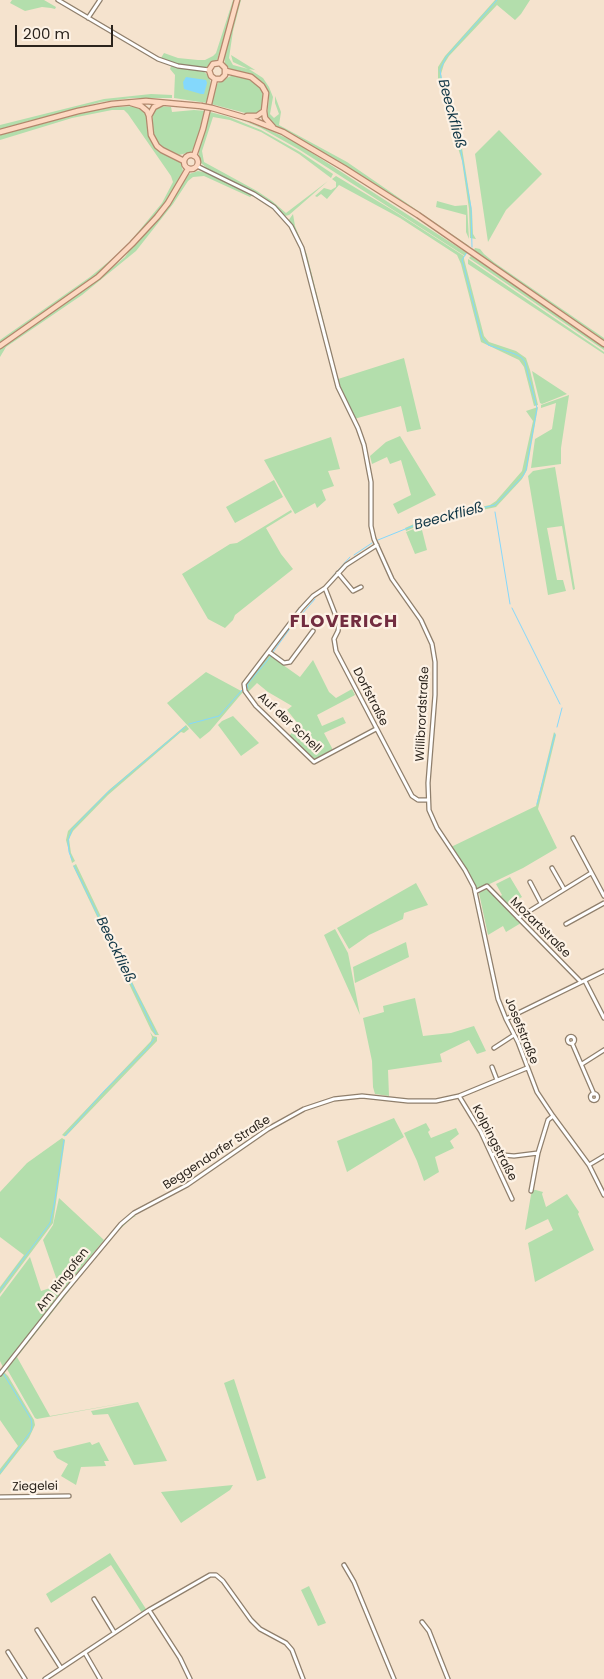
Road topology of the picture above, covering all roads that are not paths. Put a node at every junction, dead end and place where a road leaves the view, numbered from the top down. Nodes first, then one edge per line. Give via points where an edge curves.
1 (58, 0) edge
2 (237, 0) edge
3 (99, 1) edge
4 (88, 18) junction
5 (220, 63) junction
6 (209, 70) junction
7 (226, 72) junction
8 (215, 79) junction
9 (125, 102) junction
10 (167, 102) junction
11 (264, 111) junction
12 (150, 116) junction
13 (243, 116) junction
14 (274, 128) junction
15 (0, 132) edge
16 (194, 156) junction
17 (184, 161) junction
18 (197, 166) junction
19 (188, 169) junction
20 (604, 344) edge
21 (0, 346) edge
22 (377, 545) junction
23 (338, 574) junction
24 (360, 587) dead end
25 (325, 588) junction
26 (313, 631) dead end
27 (269, 652) junction
28 (376, 729) junction
29 (428, 800) junction
30 (573, 838) dead end
31 (552, 868) dead end
32 (591, 873) junction
33 (530, 882) dead end
34 (564, 889) junction
35 (475, 892) junction
36 (604, 896) edge
37 (541, 903) junction
38 (604, 903) edge
39 (518, 918) junction
40 (566, 924) dead end
41 (604, 971) edge
42 (583, 981) junction
43 (604, 1018) edge
44 (506, 1019) junction
45 (514, 1035) junction
46 (572, 1043) dead end
47 (494, 1048) dead end
48 (604, 1050) edge
49 (582, 1064) junction
50 (492, 1066) dead end
51 (527, 1068) junction
52 (497, 1080) junction
53 (594, 1094) dead end
54 (459, 1096) junction
55 (553, 1116) junction
56 (538, 1153) junction
57 (492, 1154) junction
58 (604, 1156) edge
59 (588, 1165) junction
60 (531, 1191) dead end
61 (604, 1194) edge
62 (512, 1199) dead end
63 (149, 1205) joint
64 (0, 1374) edge
65 (69, 1496) dead end
66 (0, 1497) edge
67 (344, 1565) dead end
68 (94, 1599) dead end
69 (149, 1610) junction
70 (422, 1622) dead end
71 (36, 1630) dead end
72 (114, 1632) junction
73 (8, 1652) dead end
74 (84, 1653) junction
75 (61, 1668) junction
76 (25, 1679) edge
77 (45, 1679) edge
78 (100, 1679) edge
79 (190, 1679) edge
80 (303, 1679) edge
81 (394, 1679) edge
82 (448, 1679) edge

1 - 4 street
2 - 5 main road
3 - 4 street
4 - 6 street via 165,62
5 - 6 main road via 213,64
5 - 7 main road
6 - 8 main road
7 - 8 main road via 221,79
7 - 11 main road via 259,82 266,93
8 - 16 main road
9 - 10 main road
9 - 12 main road via 141,106
9 - 15 main road
10 - 12 main road via 154,107
10 - 13 main road, bridge
11 - 13 main road via 257,116
11 - 14 main road
12 - 17 main road via 151,136 157,146
13 - 14 main road
14 - 20 main road via 418,215
16 - 17 main road via 188,156
16 - 18 main road via 198,160
17 - 19 main road
18 - 19 main road
18 - 22 street, Willibrordstraße via 256,195 274,207 291,226 303,252 338,387 367,455 372,526
19 - 21 main road via 157,217 98,277
22 - 23 street
22 - 29 street, Willibrordstraße via 395,584 421,620 432,644 435,694
23 - 24 street via 353,590
23 - 25 street
25 - 27 street via 301,609
25 - 28 street, Dorfstraße via 339,624 334,639 336,651
26 - 27 street via 290,662 284,663
27 - 28 street, Auf der Schell via 244,682 245,691 256,706 314,762
28 - 29 street, Dorfstraße via 412,796
29 - 35 street, Josefstraße via 437,828 470,878
30 - 32 street
31 - 34 street
32 - 34 street
32 - 36 street
33 - 37 street
34 - 37 street
35 - 39 street, Mozartstraße via 487,886
35 - 44 street, Josefstraße via 495,988
37 - 39 street
38 - 40 street
39 - 42 street, Mozartstraße
41 - 42 street
42 - 43 street, Mozartstraße
42 - 44 street
44 - 45 street, Josefstraße
45 - 47 street
45 - 51 street, Josefstraße
46 - 49 street
48 - 49 street
49 - 53 street
50 - 52 street
51 - 52 street, Beggendorfer Straße
51 - 55 street, Josefstraße
52 - 54 street, Beggendorfer Straße
54 - 57 street, Kolpingstraße
54 - 63 street, Beggendorfer Straße via 422,1101 354,1096 322,1102 268,1129 187,1185
55 - 56 street via 548,1120
55 - 59 street, Josefstraße
56 - 57 street
56 - 60 street
57 - 62 street, Kolpingstraße
58 - 59 street
59 - 61 street, Josefstraße
63 - 64 street, Am Ringofen via 134,1213 113,1232
65 - 66 street, Ziegelei
67 - 81 street
68 - 72 street
69 - 72 street
69 - 79 street
69 - 80 street via 202,1578 216,1575 260,1629 286,1643 292,1650
70 - 82 street via 429,1631
71 - 75 street
72 - 74 street
73 - 76 street
74 - 75 street
74 - 78 street
75 - 77 street

